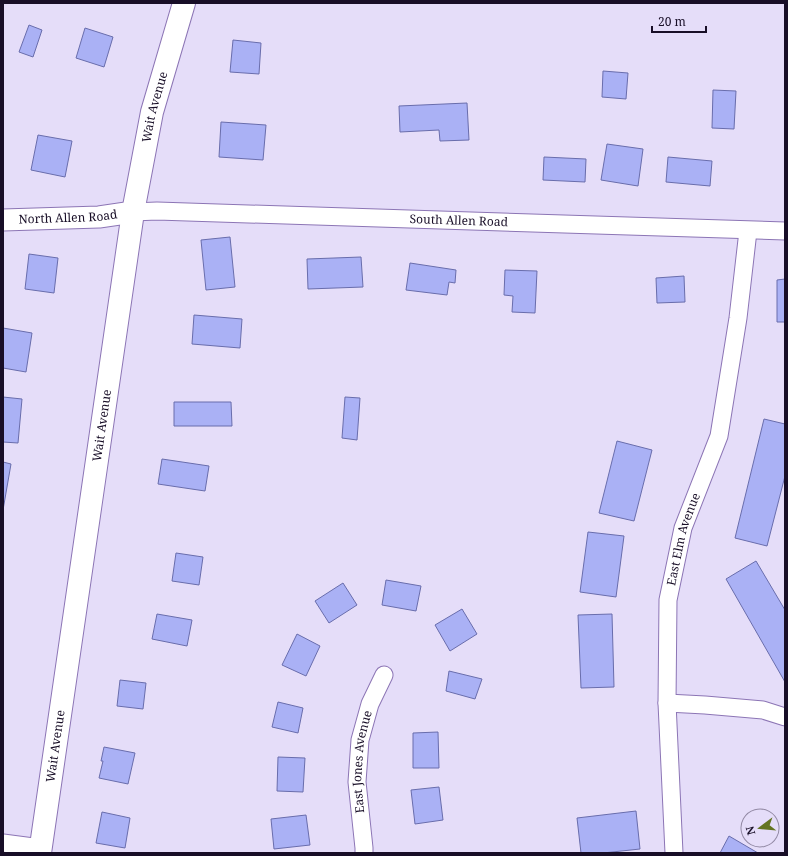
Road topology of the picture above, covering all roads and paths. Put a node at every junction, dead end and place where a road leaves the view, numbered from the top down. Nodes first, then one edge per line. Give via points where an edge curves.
1 (184, 3) edge
2 (133, 212) junction
3 (3, 220) edge
4 (748, 231) junction
5 (785, 231) edge
6 (384, 675) dead end
7 (666, 703) junction
8 (785, 716) edge
9 (3, 843) edge
10 (41, 851) edge
11 (364, 853) edge
12 (674, 853) edge

1 - 2 main road, Wait Avenue via 152,112
2 - 3 street, North Allen Road via 99,217
2 - 4 street, South Allen Road
2 - 10 main road, Wait Avenue
4 - 5 street, South Allen Road
4 - 7 street, East Elm Avenue via 738,318 719,436 683,528 668,600
6 - 11 street, East Jones Avenue via 370,704 360,740 358,782
7 - 8 street via 763,710
7 - 12 street, East Elm Avenue
9 - 10 street

